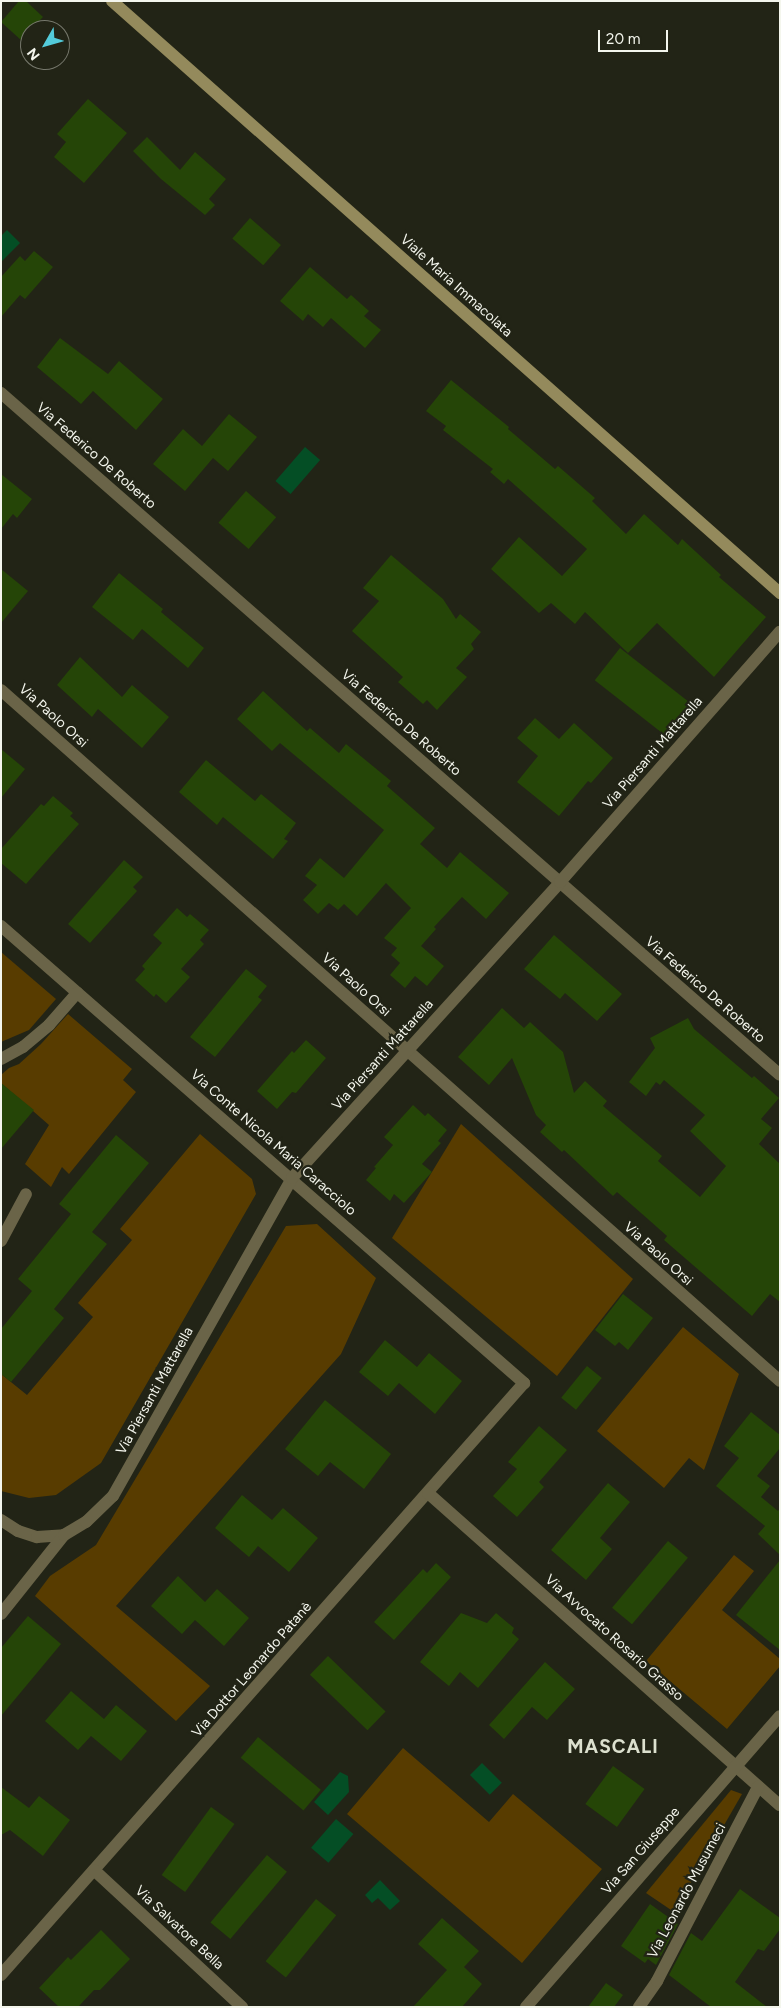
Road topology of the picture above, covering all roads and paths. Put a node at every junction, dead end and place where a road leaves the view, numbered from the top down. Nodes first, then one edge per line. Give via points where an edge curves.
1 (112, 1) edge
2 (1, 393) edge
3 (780, 592) edge
4 (780, 632) edge
5 (1, 690) edge
6 (560, 882) junction
7 (1, 926) edge
8 (77, 993) junction
9 (408, 1051) junction
10 (1, 1059) edge
11 (780, 1075) edge
12 (292, 1178) junction
13 (26, 1194) dead end
14 (1, 1241) edge
15 (780, 1382) edge
16 (524, 1383) joint
17 (428, 1493) junction
18 (1, 1520) edge
19 (64, 1535) junction
20 (1, 1614) edge
21 (780, 1716) edge
22 (735, 1766) junction
23 (758, 1787) junction
24 (780, 1805) edge
25 (94, 1870) junction
26 (1, 1975) edge
27 (242, 2007) edge
28 (526, 2007) edge
29 (639, 2007) edge

1 - 3 street, Viale Maria Immacolata
2 - 6 street, Via Federico De Roberto
4 - 6 street, Via Piersanti Mattarella
5 - 9 street, Via Paolo Orsi
6 - 9 street, Via Piersanti Mattarella
6 - 11 street, Via Federico De Roberto
7 - 8 street, Via Conte Nicola Maria Caracciolo
8 - 10 street via 24,1047
8 - 12 street, Via Conte Nicola Maria Caracciolo
9 - 12 street, Via Piersanti Mattarella
9 - 15 street, Via Paolo Orsi
12 - 16 street, Via Conte Nicola Maria Caracciolo
12 - 19 street, Via Piersanti Mattarella via 113,1496 86,1522
13 - 14 street
16 - 17 street, Via Dottor Leonardo Patanè
17 - 22 street, Via Avvocato Rosario Grasso
17 - 25 street, Via Dottor Leonardo Patanè
18 - 19 street via 18,1531 36,1536
19 - 20 street
21 - 22 street, Via San Giuseppe
22 - 23 street, Via Avvocato Rosario Grasso
22 - 28 street, Via San Giuseppe
23 - 24 street, Via Avvocato Rosario Grasso
23 - 29 street, Via Leonardo Musumeci via 657,1981
25 - 26 street, Via Dottor Leonardo Patanè
25 - 27 street, Via Salvatore Bella

